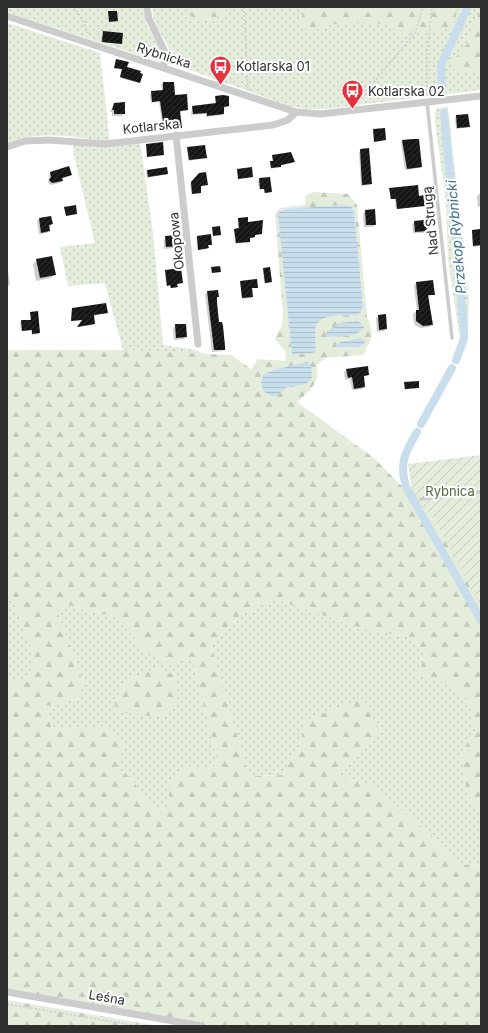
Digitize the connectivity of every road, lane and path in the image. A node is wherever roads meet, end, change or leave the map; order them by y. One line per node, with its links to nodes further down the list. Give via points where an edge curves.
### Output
1 (74, 7): 7 (path)
2 (148, 7): 8 (street, via 149,19 166,54)
3 (244, 7): 9 (path)
4 (423, 7): 12 (path, via 415,33 368,89)
5 (432, 7): 11 (path, via 427,55)
6 (7, 16): 7 (street, Rybnicka)
7 (93, 45): 8 (street, Rybnicka)
8 (163, 68): 9 (street, Rybnicka)
9 (248, 95): 13 (street, Rybnicka)
10 (481, 96): 11 (street, Rybnicka)
11 (427, 102): 13 (street, Rybnicka, via 320,114); 16 (lane, Nad Strugą)
12 (346, 105)
13 (296, 112): 14 (street, Kotlarska, via 288,120 273,125)
14 (176, 136): 15 (street, Kotlarska, via 105,144 57,140 25,141); 17 (street, Okopowa)
15 (7, 147)
16 (452, 338)
17 (198, 344)
18 (481, 492): 19 (lane)
19 (422, 499)
20 (7, 992): 23 (street, Leśna)
21 (7, 1004): 22 (path)
22 (138, 1026)
23 (202, 1026)

